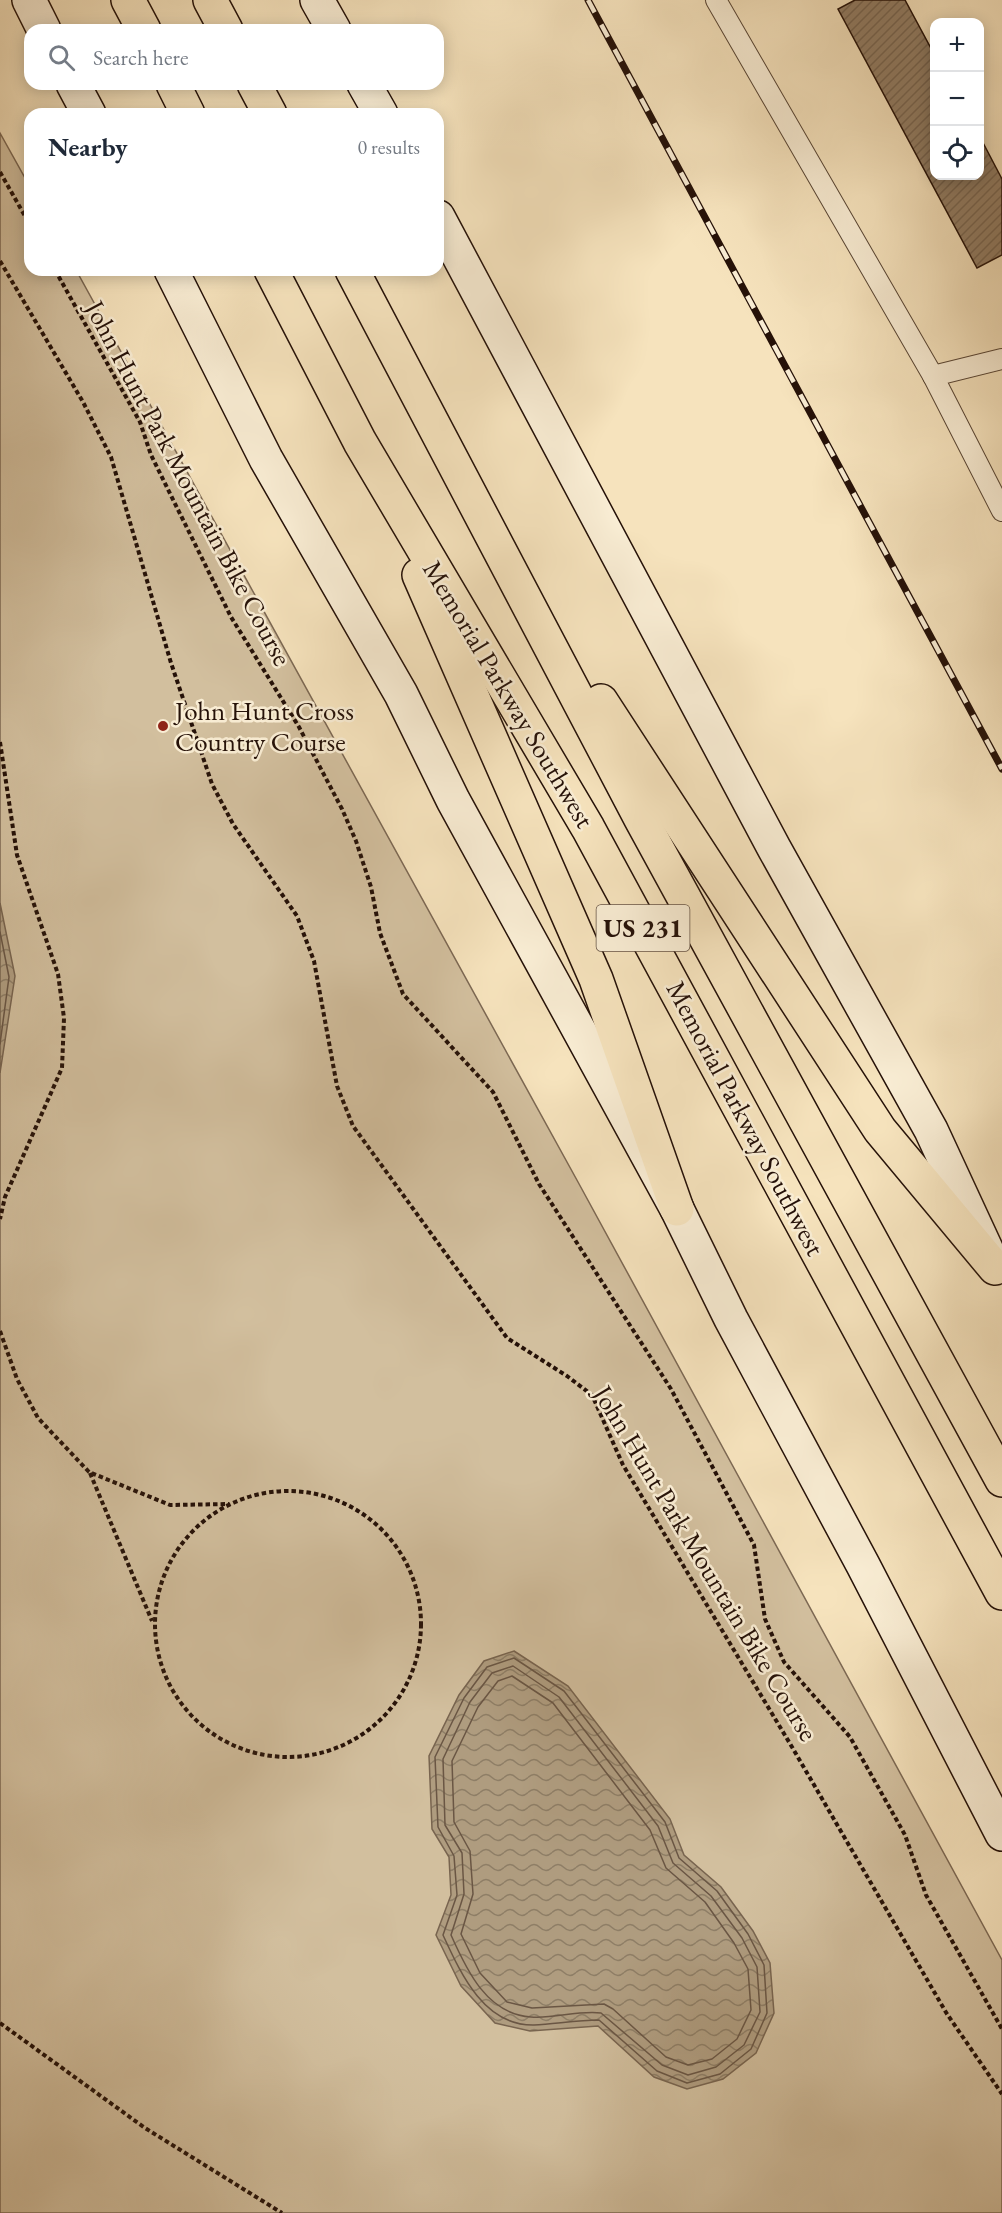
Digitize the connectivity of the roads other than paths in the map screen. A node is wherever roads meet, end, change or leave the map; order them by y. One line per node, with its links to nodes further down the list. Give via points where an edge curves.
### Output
1 (28, 0): 6 (main road)
2 (128, 0): 7 (highway)
3 (210, 0): 8 (highway)
4 (317, 0): 9 (main road)
5 (716, 0): 23 (lane)
6 (41, 24)
7 (141, 24)
8 (223, 24)
9 (331, 24)
10 (76, 90): 14 (main road)
11 (175, 90): 15 (highway)
12 (257, 90): 16 (highway)
13 (367, 90): 17 (main road)
14 (86, 108)
15 (185, 108)
16 (267, 108)
17 (378, 108)
18 (444, 228): 28 (main road, via 768,838 932,1130)
19 (174, 276): 27 (main road, via 266,459 401,694 453,800)
20 (274, 276): 24 (highway, Memorial Parkway Southwest / US 231)
21 (355, 276): 26 (highway, Memorial Parkway Southwest / US 231)
22 (1002, 359): 23 (lane)
23 (933, 376): 25 (lane)
24 (360, 442): 27 (highway, via 596,979); 30 (highway, Memorial Parkway Southwest / US 231, via 588,828)
25 (1002, 511)
26 (491, 532): 28 (highway, via 880,1130); 29 (highway, Memorial Parkway Southwest / US 231, via 641,819)
27 (677, 1209): 31 (main road)
28 (998, 1275)
29 (1002, 1480)
30 (1002, 1593)
31 (1002, 1834)

